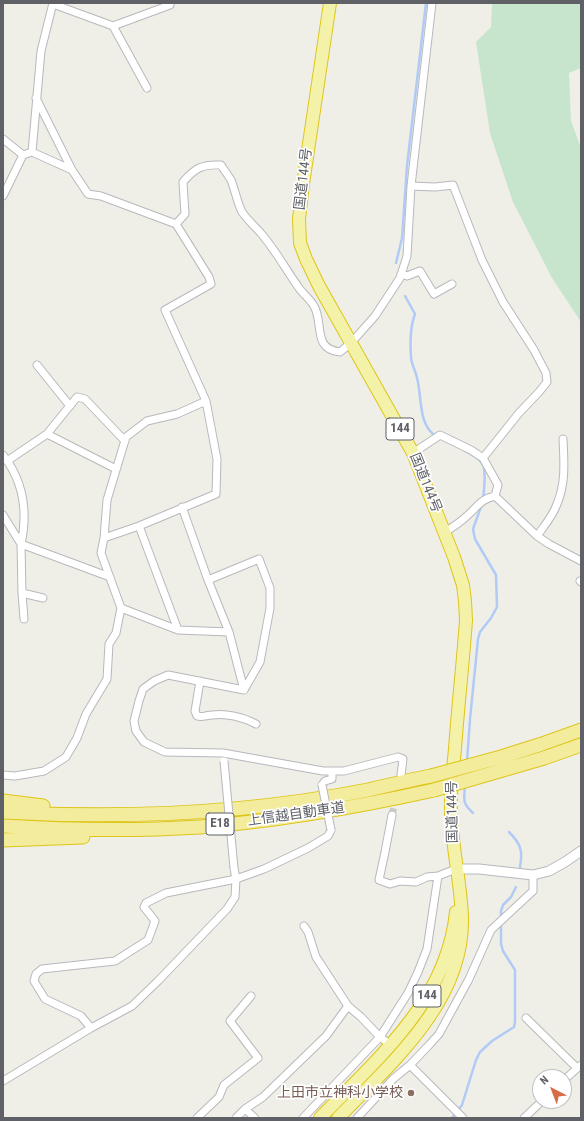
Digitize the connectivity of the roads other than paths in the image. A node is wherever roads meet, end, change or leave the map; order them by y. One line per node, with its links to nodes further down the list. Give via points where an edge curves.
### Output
1 (170, 3): 5 (street)
2 (330, 3): 17 (highway, 国道144号 / 144, via 302,184 300,243 319,286)
3 (432, 3): 12 (street)
4 (53, 4): 5 (street); 7 (street, via 40,51)
5 (113, 26): 6 (street)
6 (148, 88)
7 (36, 98): 9 (street); 11 (street)
8 (3, 139): 10 (street)
9 (32, 152): 10 (street); 11 (street)
10 (24, 155): 13 (street)
11 (72, 170): 14 (street, via 88,194 101,196)
12 (411, 186): 15 (street, via 407,256); 26 (street, via 453,185 482,260 503,302 546,373 547,382)
13 (3, 196)
14 (176, 224): 17 (street, via 185,214 183,182 193,171 209,164 221,165 230,180 241,210 275,251 300,290 315,307 325,346 332,351 340,352); 19 (street, via 211,284 165,310)
15 (401, 274): 16 (street, via 407,276 420,271 434,294); 17 (street, via 375,316)
16 (452, 284)
17 (351, 343): 24 (highway, 国道144号 / 144)
18 (37, 365): 20 (street)
19 (206, 402): 23 (street, via 177,414 147,421 126,437); 29 (street, via 217,459 216,494)
20 (70, 406): 21 (street); 23 (street, via 77,397 85,399)
21 (47, 434): 25 (street); 27 (street)
22 (563, 439): 33 (street, via 564,479 561,493 557,506)
23 (125, 441): 27 (street)
24 (413, 453): 26 (street, via 438,437); 32 (highway, 国道144号 / 144)
25 (5, 458): 35 (street, via 22,493 25,514)
26 (484, 458): 28 (street, via 498,485)
27 (116, 469): 34 (street, via 107,500)
28 (495, 496): 32 (street, via 480,502 467,516); 33 (street)
29 (182, 507): 31 (street); 38 (street)
30 (3, 515): 35 (street)
31 (139, 526): 34 (street); 43 (street)
32 (445, 532): 62 (highway, 国道144号 / 144, via 466,601 451,794)
33 (537, 536): 36 (street)
34 (104, 538): 37 (street, via 102,553)
35 (21, 544): 37 (street); 39 (street)
36 (581, 561)
37 (110, 577): 41 (street)
38 (208, 580): 44 (street); 46 (street, via 259,559 270,588 270,608 260,662)
39 (22, 593): 40 (street); 42 (street)
40 (43, 598)
41 (122, 608): 43 (street); 53 (street, via 116,633 109,644 107,679 86,714 66,757 44,770 16,776)
42 (24, 619)
43 (178, 630): 44 (street)
44 (229, 632): 46 (street)
45 (200, 681): 46 (street); 47 (street, via 195,711 197,716 201,718 210,714 223,715 247,719); 50 (street, via 168,675 143,688 134,721 136,731 144,742 165,752)
46 (244, 690)
47 (256, 724)
48 (581, 730): 55 (highway, 上信越自動車道 / E18, bridge, via 494,759 430,776 367,790)
49 (581, 745): 59 (highway, 上信越自動車道 / E18, bridge, via 434,790 372,804)
50 (223, 757): 51 (street); 65 (street, bridge)
51 (332, 771): 52 (street, via 398,757 403,759); 65 (street, bridge, via 332,779 324,781 322,785 330,830 328,836 308,848)
52 (401, 774)
53 (3, 775)
54 (3, 801): 55 (highway, via 99,809)
55 (253, 807): 56 (highway, 上信越自動車道 / E18, via 137,814)
56 (3, 812)
57 (392, 815): 64 (street, via 378,880 390,884 400,881 416,882 426,877)
58 (3, 826): 59 (highway, 上信越自動車道 / E18, via 84,829)
59 (200, 827): 60 (highway, via 146,833)
60 (3, 840)
61 (581, 851): 63 (street, via 549,871)
62 (456, 869): 63 (street); 64 (street); 72 (highway, 国道144号 / 144, via 453,931 444,962 416,1014); 83 (highway, 国道144号 / 144, via 462,935 446,988 415,1036)
63 (533, 875): 73 (street, via 533,891 491,930 469,979 439,1034)
64 (438, 876): 71 (street, via 427,949 408,993)
65 (236, 879): 70 (street, via 235,897 227,909 158,981 132,1006); 70 (street, via 166,893 146,903 144,908 155,921 148,940 115,961 42,969 36,974 34,981 45,999 81,1016)
66 (304, 926): 68 (street, via 316,957)
67 (251, 996): 78 (street, via 230,1021 258,1058 224,1086 219,1097)
68 (348, 1006): 71 (street); 76 (street, via 326,1036 263,1098)
69 (526, 1018): 74 (street)
70 (91, 1028): 75 (street)
71 (380, 1037): 72 (street); 81 (street)
72 (391, 1045): 82 (highway, 国道144号 / 144)
73 (410, 1065): 84 (street, via 393,1079); 85 (street)
74 (579, 1067)
75 (3, 1081)
76 (245, 1109): 79 (street); 80 (street)
77 (534, 1109): 86 (street)
78 (197, 1118)
79 (236, 1118)
80 (256, 1118)
81 (303, 1118)
82 (320, 1118)
83 (338, 1118)
84 (357, 1118)
85 (463, 1118)
86 (524, 1118)

